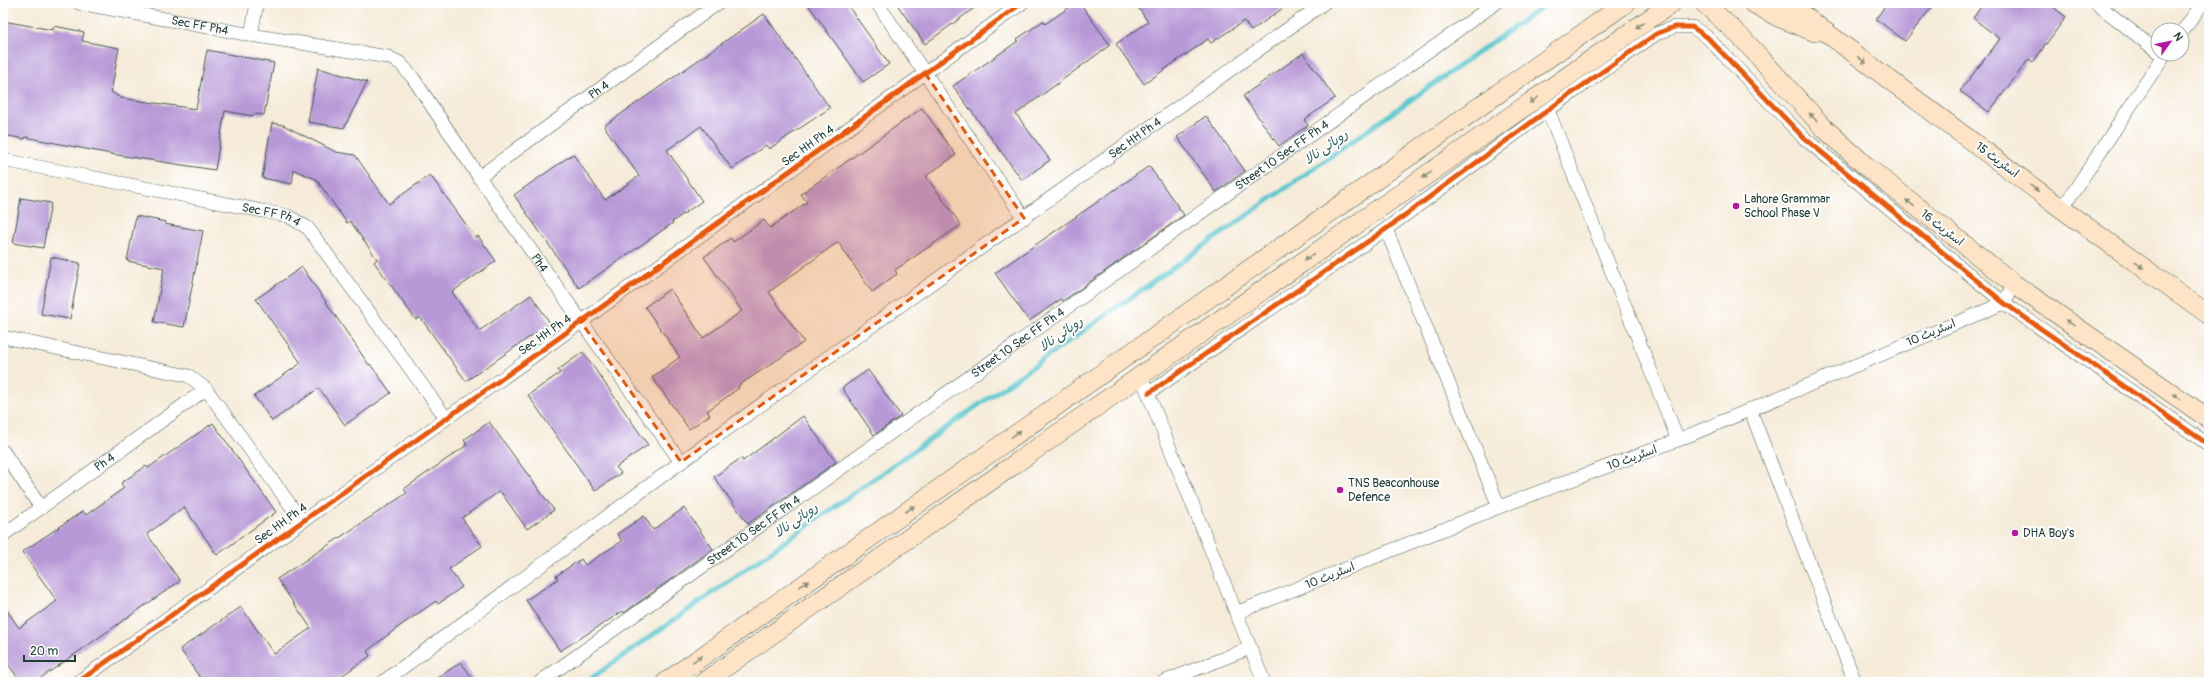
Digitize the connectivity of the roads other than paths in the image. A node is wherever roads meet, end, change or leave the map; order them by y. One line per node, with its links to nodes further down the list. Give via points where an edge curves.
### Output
1 (79, 3): 16 (street, Sec FF Ph4)
2 (256, 3): 16 (street)
3 (718, 3): 24 (street, Ph 4)
4 (877, 3): 21 (street)
5 (1022, 3): 21 (street, Sec HH Ph 4)
6 (1324, 3): 26 (street, Sec HH Ph 4)
7 (1496, 3): 53 (street, Street 10 Sec FF Ph 4)
8 (1626, 3): 54 (main road, one-way to 8)
9 (1672, 3): 28 (main road, one-way to 28)
10 (1704, 3): 30 (main road, اسٹریٹ 16, one-way to 10, via 1908,201 1824,128 1742,38)
11 (1753, 3): 17 (main road, via 1778,17)
12 (1787, 3): 17 (main road, اسٹریٹ 15)
13 (2096, 3): 18 (street)
14 (2203, 3): 15 (street)
15 (2189, 22)
16 (251, 35): 20 (street, Sec FF Ph4, via 388,57)
17 (1837, 41): 25 (main road, اسٹریٹ 15, one-way to 25)
18 (2150, 45)
19 (2157, 62): 25 (street)
20 (400, 63): 24 (street, Ph4, via 413,78)
21 (925, 73): 26 (street); 33 (street, Sec HH Ph 4)
22 (1548, 110): 27 (street); 31 (street, via 1656,34 1674,27 1692,27 1707,36 1803,137); 41 (street)
23 (3, 160): 39 (street, Sec FF Ph 4, via 288,216 299,222 308,228)
24 (479, 177): 33 (street, Ph4)
25 (2062, 209): 32 (main road, اسٹریٹ 15, one-way to 32)
26 (1024, 218): 44 (street, Sec HH Ph 4)
27 (1386, 229): 29 (street); 46 (street)
28 (1333, 241): 29 (street); 35 (main road, one-way to 35)
29 (1344, 258): 37 (street)
30 (2014, 284): 31 (street); 40 (main road, اسٹریٹ 16, one-way to 30)
31 (2004, 302): 38 (street, اسٹریٹ 10); 42 (street)
32 (2209, 315)
33 (581, 322): 39 (street, Sec HH Ph 4); 44 (street, Ph4)
34 (3, 338): 36 (street, Sec HH Ph 4, via 189,376)
35 (1141, 376): 37 (street); 55 (main road)
36 (206, 390): 45 (street, Ph 4); 47 (street, Sec HH Ph 4)
37 (1149, 393): 49 (street)
38 (1750, 409): 41 (street, اسٹریٹ 10); 58 (street)
39 (446, 418): 47 (street, Sec HH Ph 4)
40 (2209, 419)
41 (1678, 440): 46 (street, اسٹریٹ 10)
42 (2209, 445)
43 (3, 451): 45 (street)
44 (681, 462): 52 (street, Sec HH Ph 4)
45 (41, 508): 48 (street, Ph 4)
46 (1499, 508): 49 (street, اسٹریٹ 10)
47 (302, 521): 51 (street, Sec HH Ph 4)
48 (3, 535)
49 (1236, 613): 50 (street)
50 (1250, 648): 56 (street); 57 (street)
51 (78, 682)
52 (383, 682)
53 (540, 682)
54 (666, 682)
55 (704, 682)
56 (1163, 682)
57 (1264, 682)
58 (1855, 682)

